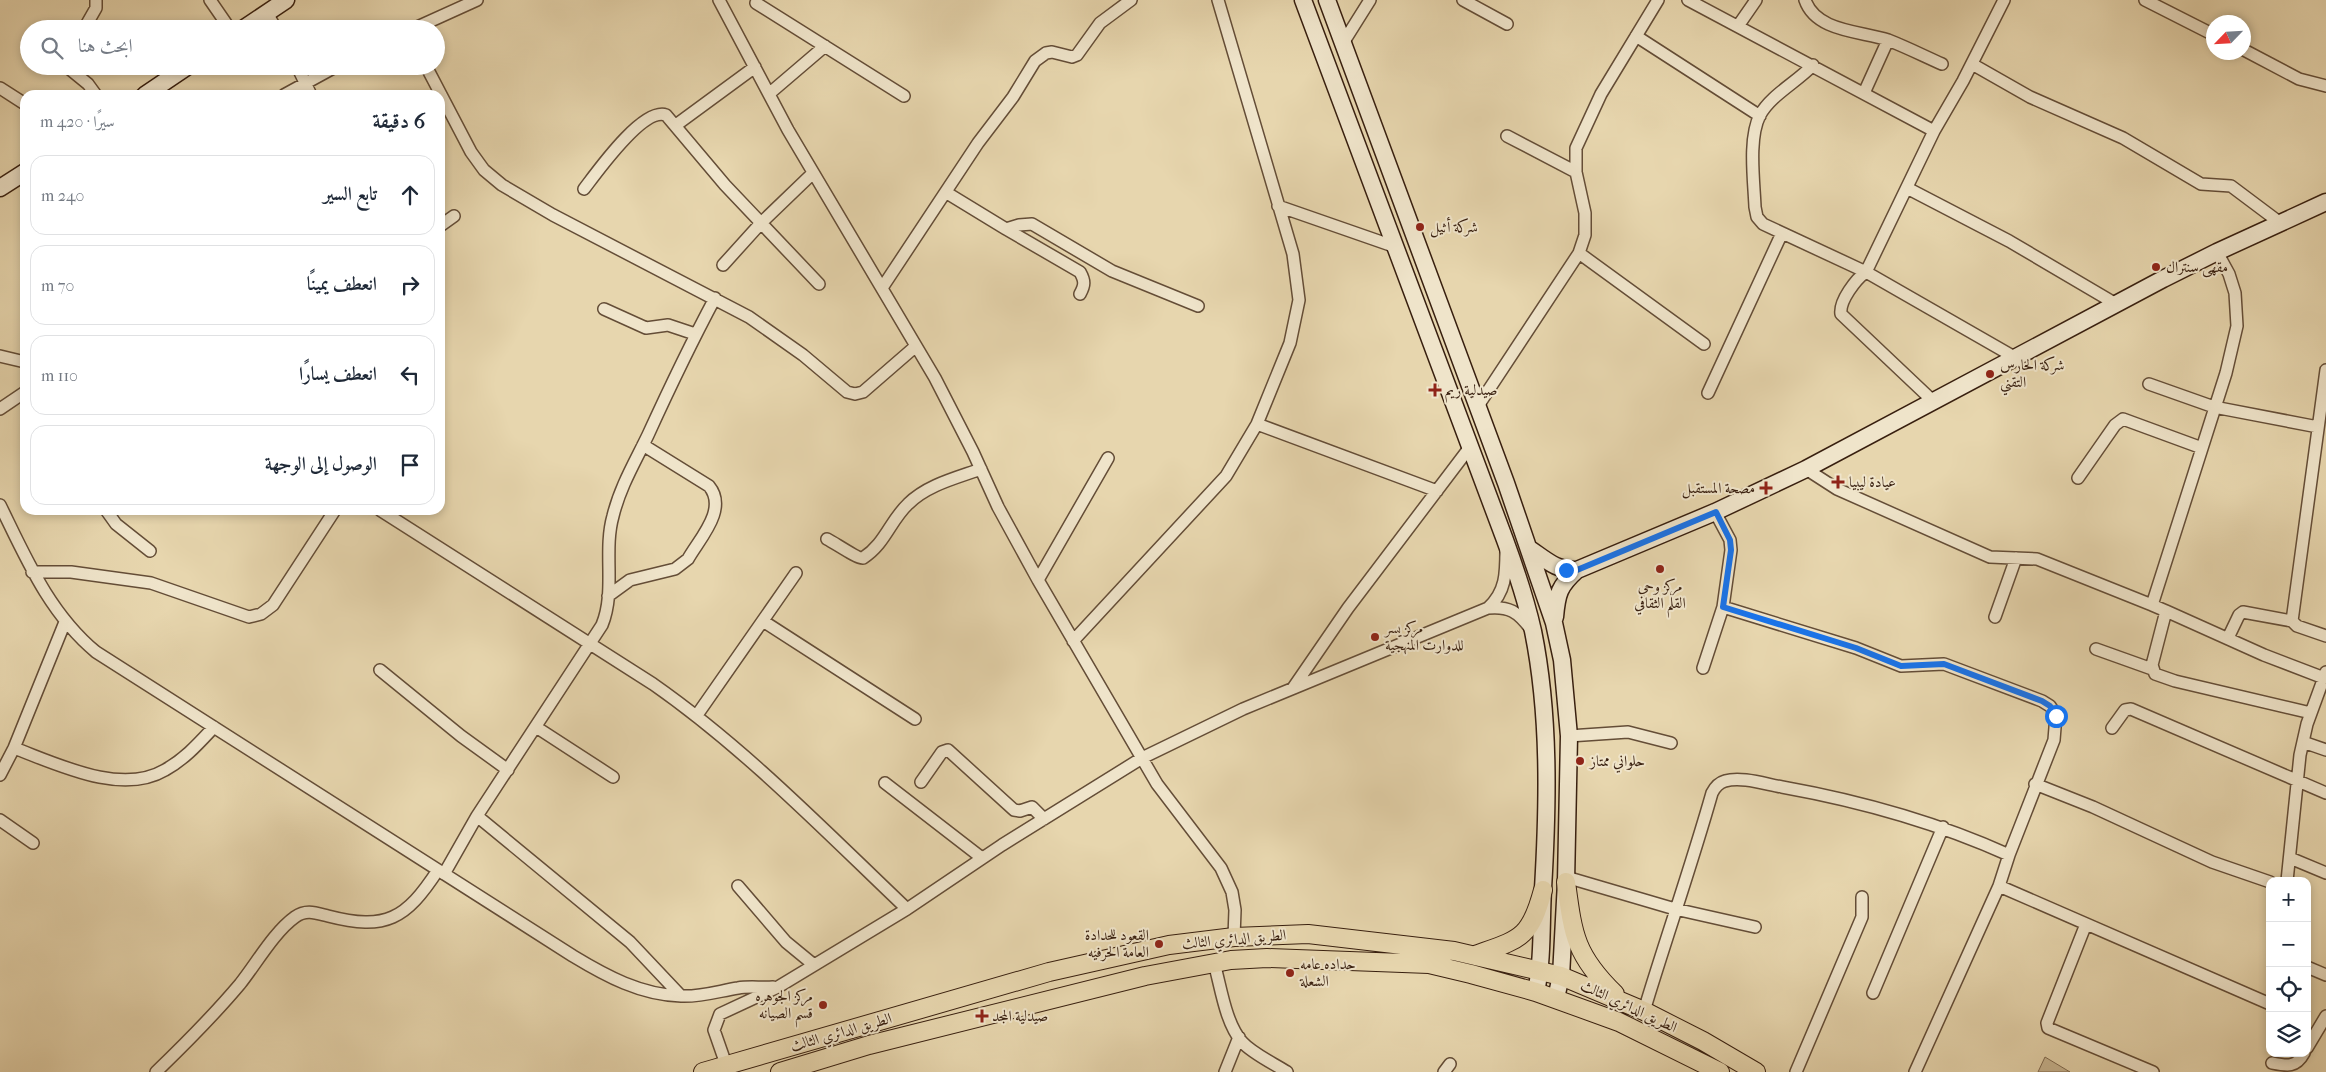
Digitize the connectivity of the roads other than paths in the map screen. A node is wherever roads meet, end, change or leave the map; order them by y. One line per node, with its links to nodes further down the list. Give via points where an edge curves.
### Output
1 (96, 0): 20 (street, via 96,8)
2 (210, 0): 21 (street)
3 (286, 0): 19 (main road)
4 (478, 0): 24 (street)
5 (719, 0): 36 (street)
6 (1131, 0): 67 (street, via 1100,23 1077,55 1072,57 1052,52 1035,61)
7 (1218, 0): 69 (street)
8 (1303, 0): 60 (main road)
9 (1327, 0): 30 (main road)
10 (1370, 0): 30 (street)
11 (1463, 0): 25 (street)
12 (1658, 0): 28 (street)
13 (1688, 0): 26 (street)
14 (1756, 0): 26 (street)
15 (1805, 0): 29 (street, via 1814,16 1828,24)
16 (2004, 0): 34 (street)
17 (2145, 0): 27 (street)
18 (756, 3): 31 (street)
19 (267, 13): 22 (main road); 23 (street)
20 (89, 20)
21 (224, 20)
22 (256, 20)
23 (271, 20)
24 (433, 20)
25 (1507, 24)
26 (1738, 26): 35 (street)
27 (2206, 31)
28 (1636, 36): 55 (street); 61 (street, via 1601,94 1576,148)
29 (1888, 40): 33 (street); 51 (street)
30 (1343, 43): 57 (main road)
31 (825, 46): 50 (street); 52 (street)
32 (2251, 54): 43 (street, via 2299,79)
33 (1942, 64)
34 (1972, 64): 58 (street); 72 (street, via 2030,97 2123,138 2201,184 2231,186)
35 (1813, 65): 51 (street); 55 (street)
36 (755, 67): 50 (street); 56 (street)
37 (77, 75): 45 (street)
38 (175, 75): 46 (main road)
39 (301, 75): 42 (street)
40 (322, 75): 42 (street)
41 (431, 75): 49 (street)
42 (306, 84): 47 (street); 48 (street)
43 (2326, 86)
44 (0, 88): 53 (street)
45 (92, 90)
46 (152, 90)
47 (294, 90)
48 (309, 90)
49 (439, 90)
50 (770, 93): 62 (street)
51 (1864, 93): 58 (street)
52 (904, 96)
53 (20, 101)
54 (445, 102): 84 (street, via 471,152 496,180 553,215)
55 (1760, 116): 75 (street, via 1754,137 1754,207 1763,224)
56 (676, 125): 66 (street, via 666,115 652,116 617,147); 73 (street)
57 (1375, 130): 60 (main road); 99 (main road)
58 (1934, 132): 65 (street)
59 (1507, 136): 61 (street)
60 (1355, 140): 76 (main road)
61 (1576, 172): 78 (street, via 1585,213 1585,235)
62 (813, 173): 73 (street); 82 (street)
63 (20, 175): 64 (main road)
64 (1, 186)
65 (1907, 188): 80 (street); 85 (street)
66 (584, 190)
67 (947, 193): 74 (street); 82 (street)
68 (2326, 202): 72 (main road)
69 (1278, 206): 76 (street); 102 (street, via 1293,254 1299,300 1290,343)
70 (454, 216): 71 (street)
71 (445, 222)
72 (2279, 222): 77 (main road)
73 (761, 223): 79 (street); 81 (street)
74 (1006, 229): 83 (street, via 1080,272 1084,280); 86 (street, via 1032,224 1112,271)
75 (1782, 233): 80 (street); 96 (street)
76 (1394, 246): 105 (main road)
77 (2217, 252): 85 (main road); 100 (street, via 2235,293 2237,326)
78 (1579, 253): 89 (street); 99 (street)
79 (723, 265)
80 (1866, 272): 92 (street); 98 (street, via 1855,282 1841,307 1841,314)
81 (819, 284)
82 (882, 288): 90 (street)
83 (1080, 294)
84 (715, 298): 88 (street); 90 (street, via 803,354 847,392 855,394 870,387)
85 (2116, 304): 92 (main road)
86 (1198, 306)
87 (604, 309): 88 (street, via 646,328 668,325)
88 (696, 334): 104 (street)
89 (1704, 344)
90 (916, 346): 108 (street)
91 (0, 356): 93 (street)
92 (2016, 358): 98 (main road)
93 (20, 361)
94 (2326, 370): 103 (street)
95 (2149, 384): 100 (street)
96 (1708, 393)
97 (20, 395): 101 (street)
98 (1934, 402): 109 (main road)
99 (1478, 406): 119 (main road)
100 (2214, 407): 103 (street); 106 (street)
101 (0, 408)
102 (1257, 424): 111 (street); 139 (street, via 1226,476)
103 (2318, 427): 134 (street)
104 (643, 445): 126 (street, via 617,499 612,519); 126 (street, via 709,486 715,493 716,511 688,560 675,569 630,580)
105 (1470, 447): 111 (street); 118 (main road)
106 (2202, 448): 110 (street, via 2123,419 2114,425); 127 (street)
107 (1108, 458): 125 (street)
108 (981, 469): 117 (street, via 928,489 908,504 888,534 864,558 857,558 843,546); 125 (street, via 1010,531)
109 (1806, 469): 113 (main road); 121 (street, via 1836,489 1990,557)
110 (2078, 478)
111 (1436, 491): 146 (street)
112 (0, 505): 123 (street)
113 (1716, 512): 122 (main road); 128 (street, via 1730,540 1731,550)
114 (110, 515): 120 (street)
115 (332, 515): 123 (street, via 273,605 250,617 151,583 79,573)
116 (388, 515): 140 (street)
117 (827, 539)
118 (1506, 540): 129 (street, via 1504,585 1499,597); 136 (main road)
119 (1530, 549): 122 (main road, via 1552,565); 135 (main road)
120 (150, 551)
121 (2016, 558): 127 (street, via 2037,559); 131 (street)
122 (1577, 570): 135 (main road, via 1559,589)
123 (32, 572): 133 (street)
124 (796, 573): 132 (street)
125 (1038, 580): 139 (street)
126 (608, 596): 140 (street, via 605,617)
127 (2152, 606): 130 (street)
128 (1723, 607): 142 (street); 165 (street, via 1856,648 1901,666 1944,664 2042,701 2056,716 2056,726 2046,763)
129 (1488, 608): 136 (street, via 1503,607 1516,612); 146 (street)
130 (2166, 611): 138 (street); 143 (street)
131 (1995, 617)
132 (763, 621): 148 (street); 149 (street)
133 (65, 622): 150 (street, via 96,652); 156 (street)
134 (2292, 622): 137 (street); 138 (street, via 2242,612)
135 (1554, 623): 153 (main road, via 1562,660)
136 (1533, 632): 182 (main road, via 1543,696 1545,736)
137 (2326, 636)
138 (2228, 638): 145 (street, via 2271,658)
139 (1073, 641): 158 (street)
140 (590, 645): 148 (street); 151 (street)
141 (2096, 649): 143 (street)
142 (1703, 668)
143 (2152, 669): 147 (street, via 2159,676)
144 (380, 670): 159 (street)
145 (2325, 675): 147 (street)
146 (1292, 689): 158 (street, via 1192,732)
147 (2311, 712): 154 (street)
148 (697, 715): 185 (street)
149 (915, 719)
150 (214, 727): 156 (street, via 188,755 164,771 142,779 120,780 76,772); 175 (street)
151 (536, 727): 159 (street); 161 (street)
152 (2112, 728): 162 (street, via 2121,714 2131,709)
153 (1569, 736): 155 (street, via 1628,732); 178 (main road)
154 (2303, 742): 157 (street); 162 (street)
155 (1671, 743)
156 (14, 748): 160 (street)
157 (2326, 750)
158 (1142, 758): 168 (street); 188 (street, via 1157,784 1221,868 1232,892)
159 (508, 770): 167 (street)
160 (0, 775)
161 (613, 778)
162 (2296, 781): 166 (street); 174 (street)
163 (921, 782): 168 (street, via 942,752 948,750 1014,810 1032,808)
164 (885, 783): 173 (street)
165 (2035, 784): 172 (street); 179 (street, via 2212,862)
166 (2326, 793)
167 (478, 816): 175 (street); 199 (street, via 630,942)
168 (1044, 819): 173 (street)
169 (0, 820): 171 (street)
170 (1942, 827): 172 (street); 184 (street, via 1842,798 1762,783 1722,781 1712,794 1694,859); 198 (street)
171 (33, 843)
172 (2008, 855): 181 (street)
173 (982, 858): 185 (street)
174 (2290, 858): 176 (street); 177 (street)
175 (440, 872): 199 (street, via 602,973 650,992); 210 (street, via 414,903 394,918 375,923 310,911 296,916 239,985)
176 (2326, 873)
177 (2288, 877)
178 (1566, 879): 184 (street); 195 (main road); 201 (main road, via 1573,933 1580,952 1597,976)
179 (2266, 881)
180 (738, 886): 191 (street, via 786,942)
181 (1999, 886): 186 (street); 218 (street)
182 (1543, 890): 189 (main road, via 1537,914 1522,936); 193 (main road)
183 (1862, 898): 217 (street, via 1862,917)
184 (1675, 909): 187 (street); 203 (street)
185 (907, 910): 191 (street)
186 (2086, 924): 202 (street); 219 (street, via 2047,1023 2048,1028)
187 (1755, 927)
188 (1234, 937): 189 (main road, الطريق الدائري الثالث, via 1308,934); 209 (main road, الطريق الدائري الثالث, via 1169,945 1049,972)
189 (1475, 955): 193 (main road, الطريق الدائري الثالث)
190 (1214, 962): 197 (main road, الطريق الدائري الثالث, via 1266,958 1429,964); 205 (street); 212 (main road, الطريق الدائري الثالث, via 869,1045)
191 (814, 965): 196 (street)
192 (2311, 969): 194 (street)
193 (1540, 970): 195 (main road, الطريق الدائري الثالث); 197 (main road)
194 (2326, 975)
195 (1560, 976): 200 (main road); 201 (main road, الطريق الدائري الثالث)
196 (778, 987): 199 (street, via 739,988 716,994); 209 (street, via 720,1014 714,1030)
197 (1536, 992): 200 (main road, الطريق الدائري الثالث)
198 (1873, 994)
199 (681, 996)
200 (1556, 998): 215 (main road, الطريق الدائري الثالث, via 1619,1022)
201 (1623, 1001): 203 (main road, الطريق الدائري الثالث)
202 (2266, 1002)
203 (1644, 1011): 216 (main road, الطريق الدائري الثالث)
204 (2326, 1016): 206 (street)
205 (1238, 1037): 213 (street); 214 (street)
206 (2311, 1041)
207 (2301, 1057): 208 (street, via 2290,1066)
208 (2272, 1063)
209 (728, 1069): 211 (main road, الطريق الدائري الثالث)
210 (156, 1072)
211 (703, 1072)
212 (780, 1072)
213 (1225, 1072)
214 (1287, 1072)
215 (1720, 1072)
216 (1756, 1072)
217 (1796, 1072)
218 (1915, 1072)
219 (2153, 1072)

